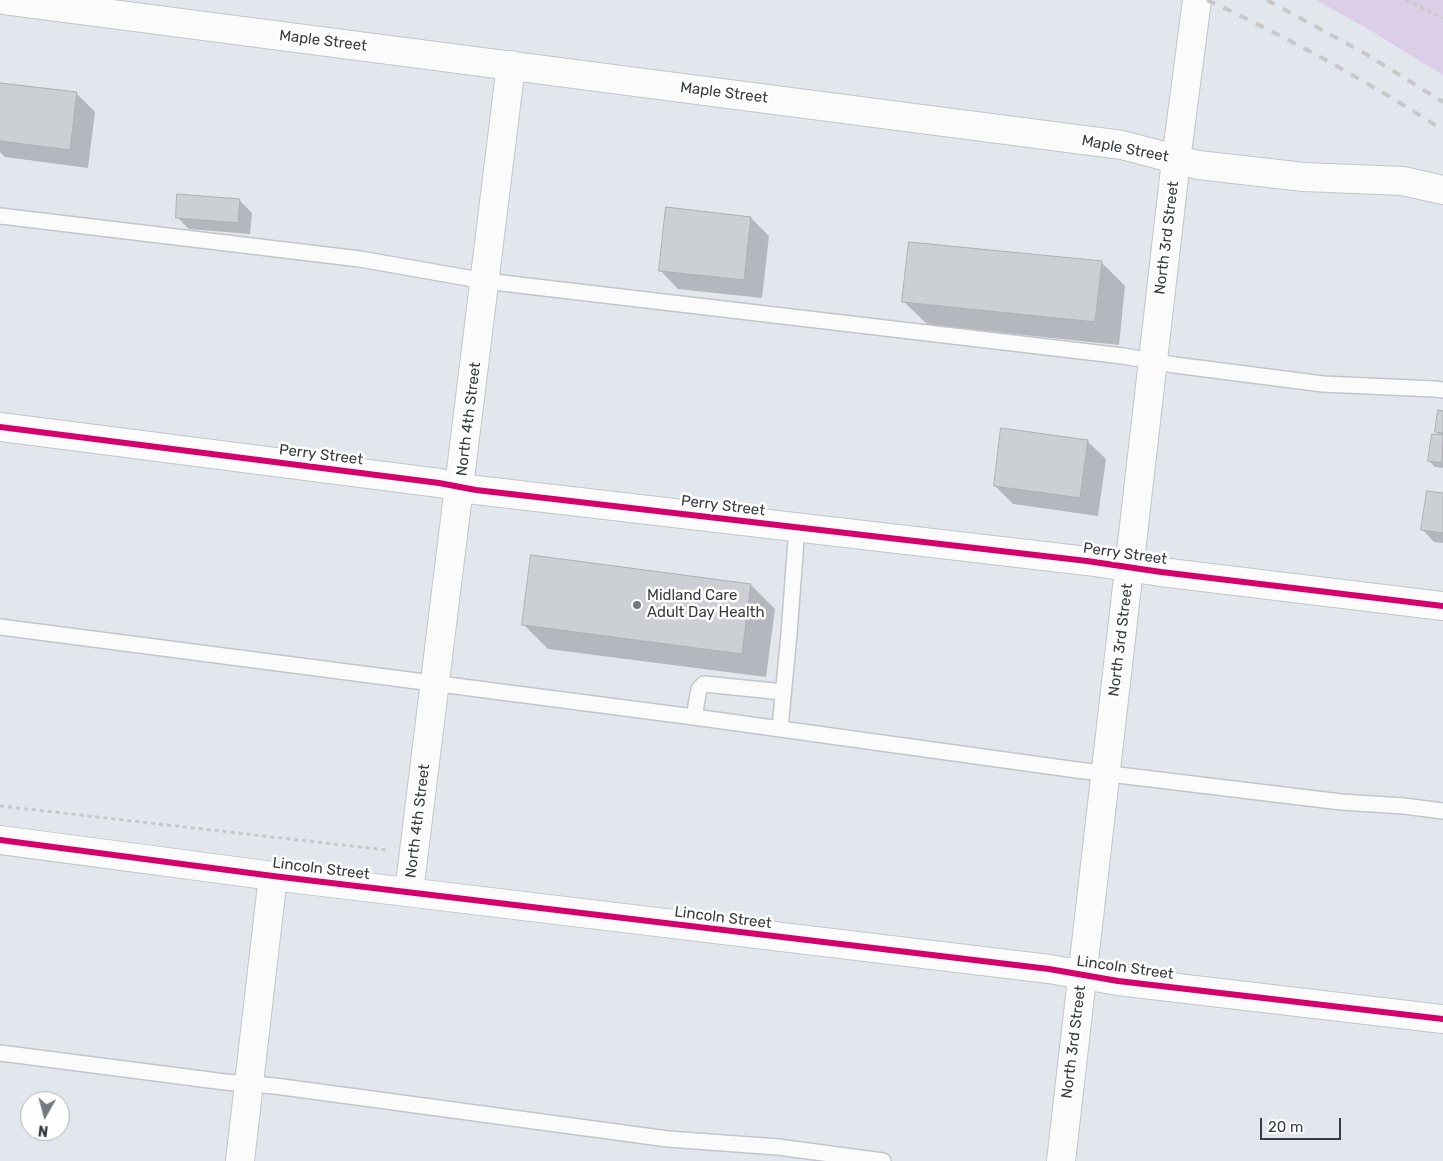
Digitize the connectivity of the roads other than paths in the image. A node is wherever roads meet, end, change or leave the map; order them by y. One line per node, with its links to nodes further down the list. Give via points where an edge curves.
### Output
1 (4, 0): 3 (street, Maple Street)
2 (1197, 0): 4 (street, North 3rd Street)
3 (511, 65): 4 (street, Maple Street, via 1122,145); 7 (street, North 4th Street)
4 (1176, 160): 5 (street, Maple Street, via 1304,177 1403,181); 8 (street, North 3rd Street)
5 (1443, 190)
6 (0, 216): 7 (lane, via 360,259)
7 (485, 281): 8 (lane); 11 (street, North 4th Street)
8 (1153, 361): 9 (lane, via 1323,384); 13 (street, North 3rd Street)
9 (1443, 390)
10 (0, 427): 11 (street, Perry Street)
11 (460, 487): 12 (street, Perry Street); 16 (street, North 4th Street)
12 (796, 527): 13 (street, Perry Street); 17 (lane)
13 (1129, 568): 14 (street, Perry Street); 20 (street, North 3rd Street)
14 (1443, 606)
15 (0, 627): 16 (lane)
16 (435, 683): 18 (lane); 24 (street, North 4th Street)
17 (783, 692): 18 (lane, via 704,684 699,689); 19 (lane)
18 (694, 717): 19 (lane)
19 (780, 728): 20 (lane)
20 (1106, 773): 21 (lane); 25 (street, North 3rd Street)
21 (1443, 811)
22 (0, 840): 23 (street, Lincoln Street)
23 (272, 876): 24 (street, Lincoln Street); 28 (street)
24 (409, 892): 25 (street, Lincoln Street)
25 (1082, 975): 26 (street, Lincoln Street); 31 (street, North 3rd Street)
26 (1443, 1019)
27 (0, 1053): 28 (lane)
28 (248, 1083): 29 (street); 30 (lane, via 668,1139 778,1147)
29 (240, 1161)
30 (883, 1161)
31 (1061, 1161)

